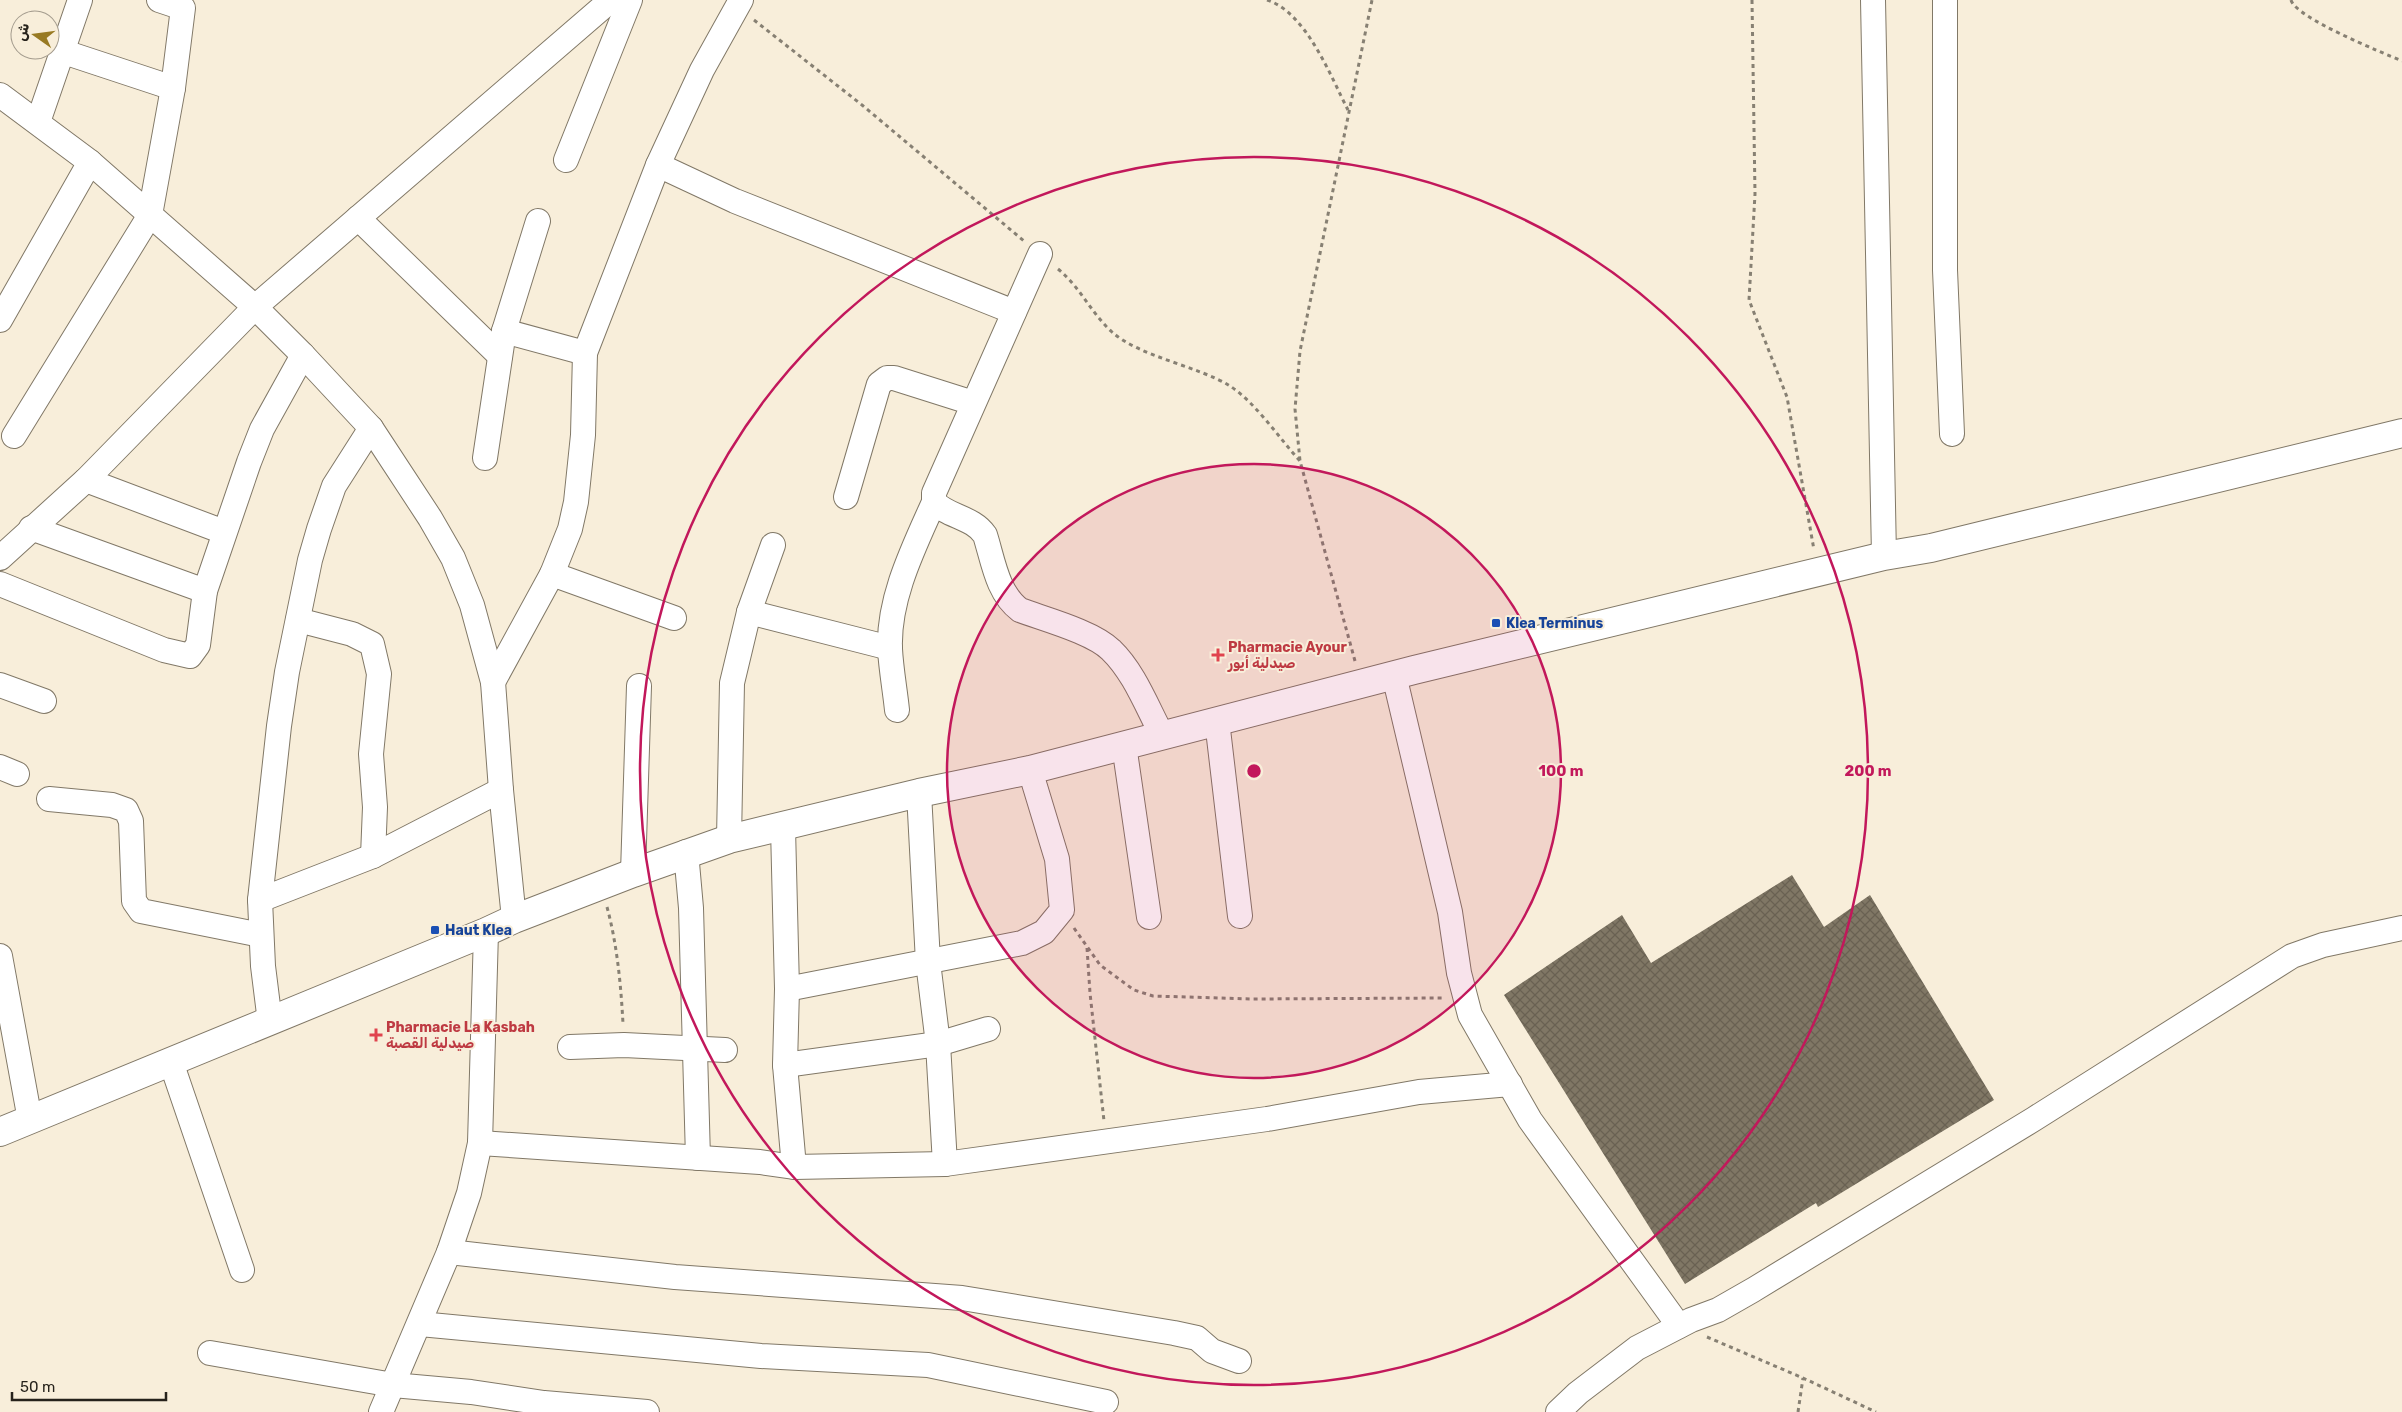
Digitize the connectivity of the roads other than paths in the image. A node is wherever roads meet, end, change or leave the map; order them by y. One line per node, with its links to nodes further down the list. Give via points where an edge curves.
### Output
1 (80, 0): 9 (street)
2 (159, 0): 7 (street)
3 (611, 0): 17 (street)
4 (630, 0): 13 (street)
5 (1873, 0): 39 (street)
6 (1945, 0): 30 (street, via 1945,270)
7 (184, 4): 10 (street)
8 (739, 4): 15 (street, via 702,70)
9 (64, 52): 10 (street); 12 (street)
10 (173, 88): 16 (street)
11 (0, 95): 12 (street)
12 (38, 122): 14 (street)
13 (566, 160)
14 (90, 162): 16 (street); 22 (street)
15 (658, 165): 21 (street, via 735,201); 24 (street)
16 (150, 215): 20 (street); 31 (street)
17 (358, 218): 20 (street); 26 (street)
18 (538, 221): 23 (street)
19 (1040, 254): 21 (street)
20 (255, 307): 25 (street); 33 (street)
21 (1014, 312): 27 (street)
22 (0, 320)
23 (504, 331): 24 (street); 26 (street)
24 (585, 353): 41 (street, via 583,435 576,502 570,529)
25 (303, 355): 28 (street); 37 (street, via 262,429)
26 (500, 356): 32 (street)
27 (973, 403): 34 (street, via 887,378 879,384); 35 (street, via 934,493)
28 (371, 428): 46 (street, via 334,486 310,560); 49 (street, via 453,558 472,605)
29 (2402, 433): 39 (main road, via 1931,548)
30 (1952, 434)
31 (14, 436)
32 (485, 458)
33 (86, 480): 36 (street); 37 (street)
34 (846, 497)
35 (934, 502): 47 (street, via 916,541 895,604); 55 (street, via 942,510 980,528 1010,603 1110,649 1129,674)
36 (32, 528): 40 (street); 43 (street)
37 (224, 532): 43 (street)
38 (774, 545): 44 (street)
39 (1884, 556): 48 (main road)
40 (0, 558)
41 (552, 574): 45 (street); 49 (street)
42 (0, 584): 43 (street, via 164,650 190,656 198,646)
43 (205, 590)
44 (750, 612): 47 (street); 62 (street, via 736,660 730,698)
45 (674, 618)
46 (298, 620): 64 (street, via 352,634 372,644 379,674 371,754 376,807); 66 (street, via 279,726)
47 (890, 648): 53 (street)
48 (1394, 675): 54 (main road); 84 (street, via 1450,912 1465,999 1470,1015)
49 (493, 682): 58 (street)
50 (0, 685): 52 (street)
51 (639, 686): 65 (street)
52 (44, 701)
53 (897, 710)
54 (1217, 721): 55 (main road); 67 (street)
55 (1162, 735): 56 (main road)
56 (1124, 745): 57 (main road); 68 (street)
57 (1030, 770): 59 (main road); 74 (street, via 1058,859 1062,910 1044,932 1022,943)
58 (501, 790): 64 (street); 69 (street)
59 (919, 793): 61 (main road); 74 (street)
60 (49, 800): 72 (street, via 112,805 126,810 131,821 134,901 141,911)
61 (783, 828): 62 (main road); 75 (street)
62 (729, 839): 63 (main road)
63 (686, 852): 65 (main road); 80 (street, via 691,908)
64 (373, 856): 66 (street)
65 (632, 872): 69 (main road)
66 (260, 900): 72 (street)
67 (1240, 916)
68 (1149, 917)
69 (514, 919): 71 (main road)
70 (2402, 928): 94 (street, via 2323,945 2292,956 2034,1119 1761,1285 1718,1310)
71 (486, 932): 76 (main road); 87 (street)
72 (261, 935): 76 (street)
73 (0, 956): 85 (street)
74 (928, 962): 75 (street); 78 (street)
75 (787, 988): 83 (street)
76 (270, 1022): 82 (main road)
77 (988, 1029): 78 (street)
78 (938, 1044): 83 (street); 89 (street)
79 (570, 1047): 80 (street, via 624,1045)
80 (694, 1049): 81 (street); 88 (street)
81 (725, 1050)
82 (171, 1062): 85 (main road); 92 (street)
83 (785, 1065): 90 (street)
84 (1510, 1084): 89 (street, via 1419,1092 1267,1119); 94 (street, via 1530,1120)
85 (30, 1120): 86 (main road)
86 (0, 1132)
87 (480, 1143): 88 (street); 91 (street, via 469,1192)
88 (698, 1158): 90 (street)
89 (945, 1164): 90 (street)
90 (794, 1167)
91 (449, 1252): 93 (street); 96 (street, via 675,1276 962,1298 1197,1338 1212,1351)
92 (242, 1270)
93 (420, 1324): 97 (street); 98 (street, via 761,1356 928,1364)
94 (1679, 1326): 101 (street, via 1637,1348)
95 (210, 1353): 97 (street)
96 (1239, 1361)
97 (393, 1385): 99 (street); 100 (street)
98 (1106, 1402)
99 (381, 1412)
100 (647, 1412)
101 (1558, 1412)

